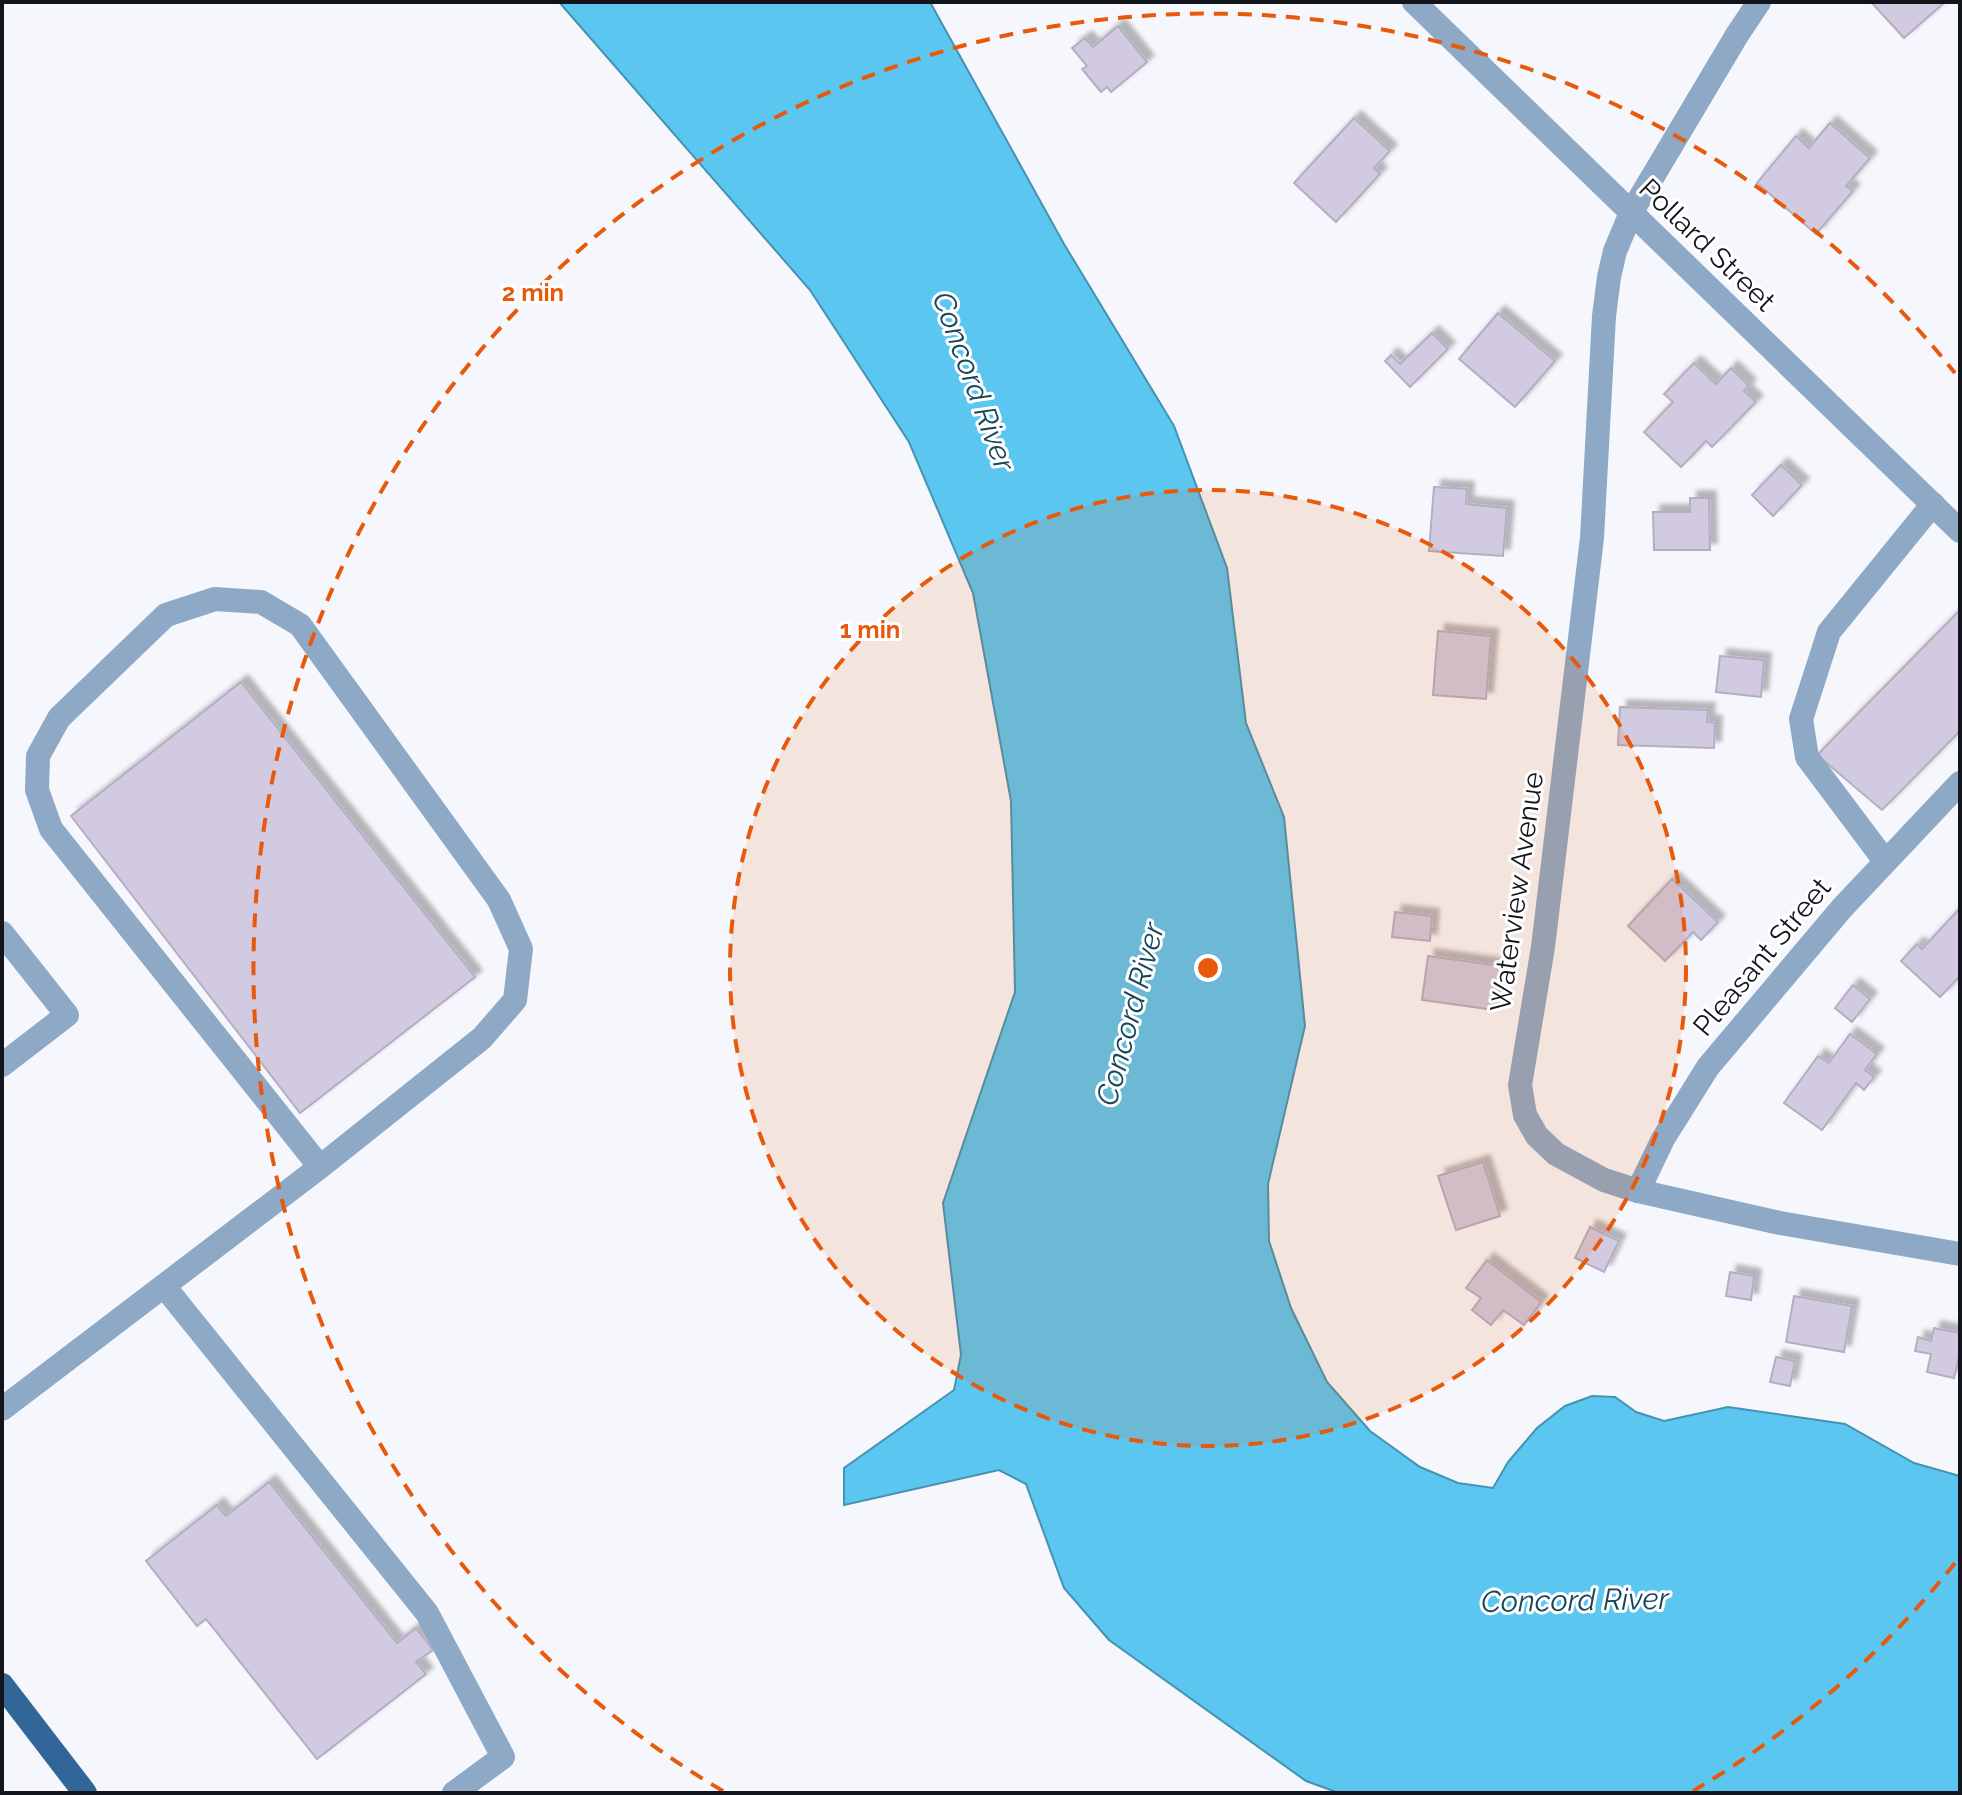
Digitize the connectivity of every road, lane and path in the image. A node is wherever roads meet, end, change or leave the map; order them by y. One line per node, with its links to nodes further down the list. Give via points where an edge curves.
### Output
1 (1414, 2): 3 (street, Pollard Street)
2 (1759, 2): 3 (street, Waterview Avenue)
3 (1631, 213): 4 (street, Pollard Street); 11 (street, Waterview Avenue, via 1615,251 1604,316 1592,538 1543,947 1520,1085 1525,1115 1556,1154)
4 (1933, 504): 5 (street, Pollard Street); 7 (street, via 1829,632 1801,719 1807,757)
5 (1960, 531)
6 (1960, 783): 7 (street, Pleasant Street)
7 (1885, 861): 11 (street, Pleasant Street, via 1708,1067)
8 (2, 933): 9 (street, via 67,1015)
9 (2, 1065)
10 (320, 1167): 10 (street, via 51,829 37,790 38,756 59,718 166,615 215,599 261,602 300,625 499,900 521,949 515,1000 482,1038); 13 (street)
11 (1638, 1191): 12 (street, Waterview Avenue, via 1840,1235)
12 (1960, 1254)
13 (164, 1286): 14 (street); 17 (street, via 427,1613 503,1757)
14 (2, 1409)
15 (2, 1685): 16 (main road)
16 (85, 1793)
17 (454, 1793)

